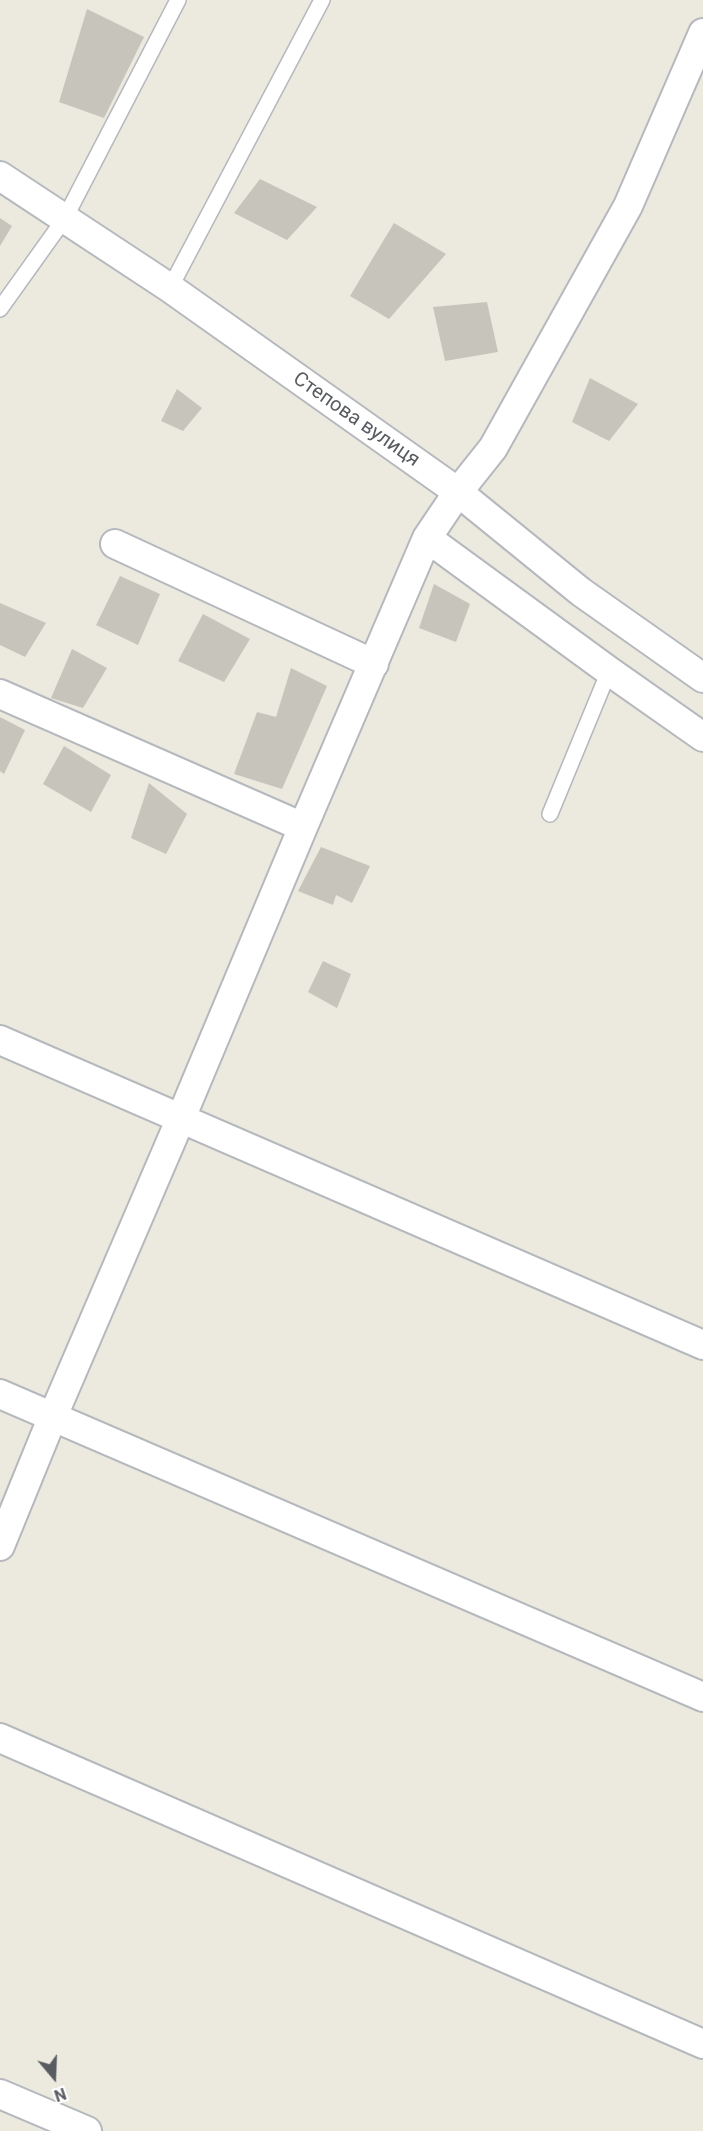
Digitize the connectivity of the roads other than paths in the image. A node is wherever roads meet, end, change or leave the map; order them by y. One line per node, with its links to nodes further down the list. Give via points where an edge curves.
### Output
1 (178, 0): 5 (lane)
2 (322, 0): 6 (lane)
3 (703, 33): 8 (street, via 628,206 493,448)
4 (0, 176): 5 (street, Степова вулиця)
5 (65, 218): 6 (street, Степова вулиця); 7 (lane)
6 (170, 288): 8 (street, Степова вулиця)
7 (0, 309)
8 (458, 492): 9 (street); 13 (street, Степова вулиця, via 581,592)
9 (427, 538): 11 (street); 12 (street)
10 (115, 544): 11 (street)
11 (374, 664): 17 (street)
12 (609, 671): 15 (street); 16 (lane)
13 (703, 678)
14 (0, 694): 17 (street)
15 (703, 737)
16 (550, 814)
17 (303, 827): 19 (street)
18 (0, 1040): 19 (street)
19 (181, 1118): 20 (street); 22 (street)
20 (703, 1345)
21 (0, 1394): 22 (street)
22 (53, 1416): 23 (street); 24 (street)
23 (0, 1546)
24 (703, 1697)
25 (0, 1738): 26 (street)
26 (703, 2044)
27 (0, 2094): 28 (street)
28 (87, 2131)

